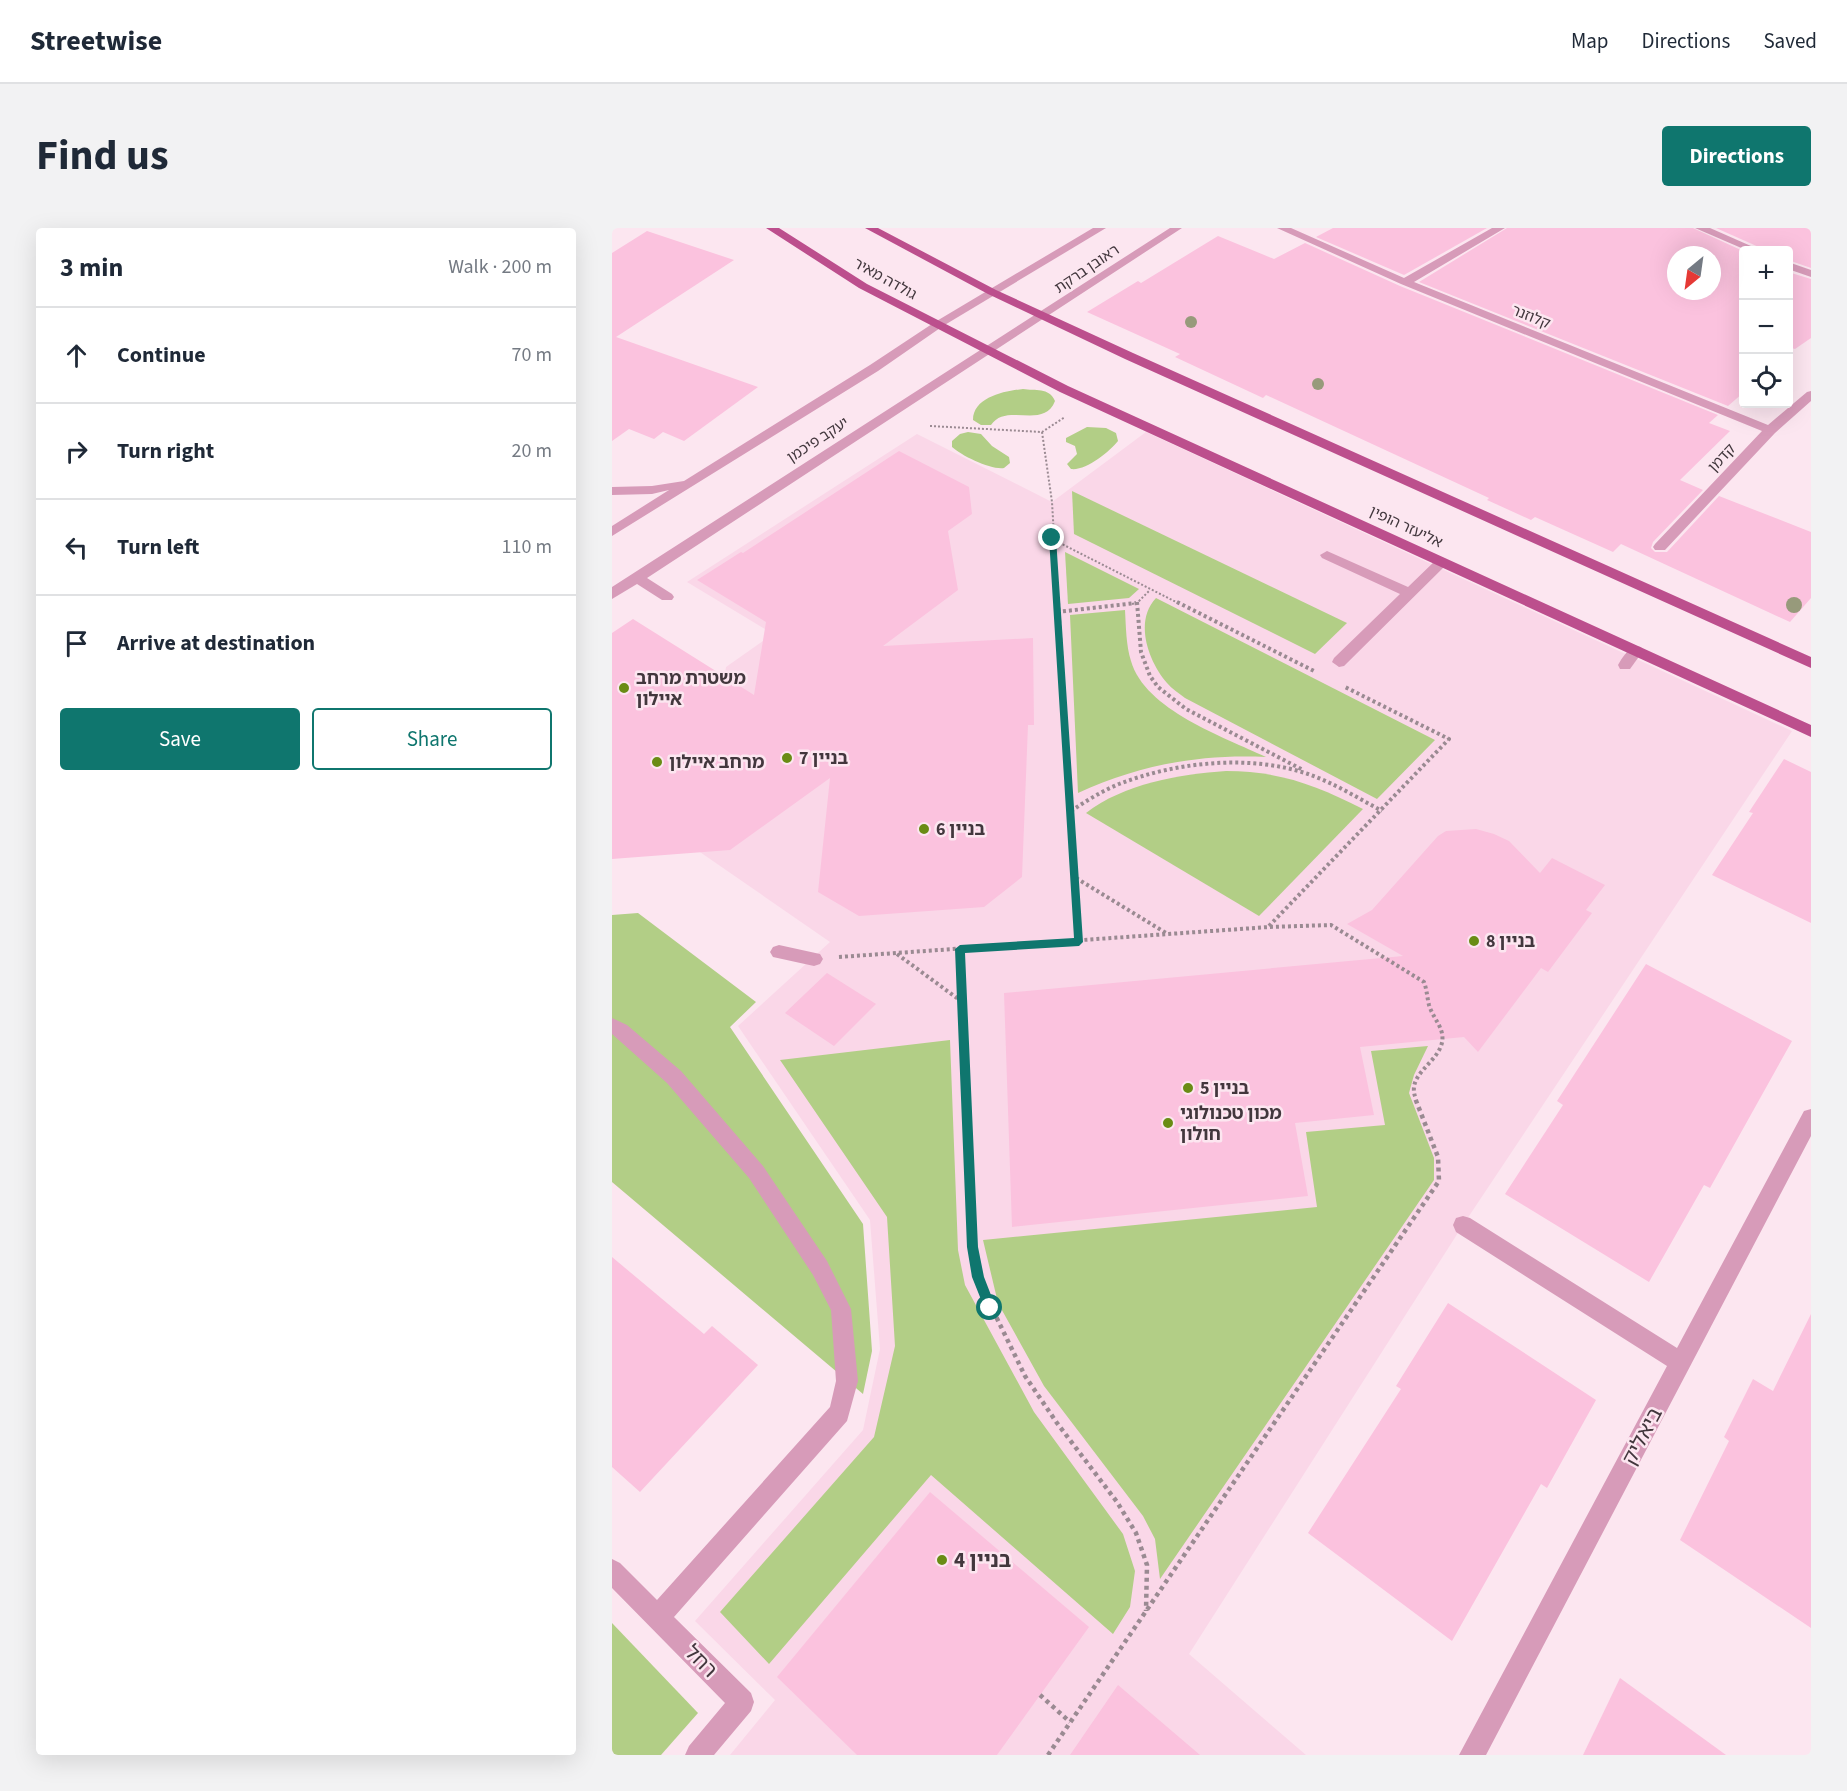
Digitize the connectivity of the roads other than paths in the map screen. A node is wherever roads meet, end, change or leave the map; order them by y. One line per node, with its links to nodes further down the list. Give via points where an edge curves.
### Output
1 (771, 228): 14 (main road, גולדה מאיר, via 863,286)
2 (870, 228): 12 (main road)
3 (1101, 228): 12 (street, ראובן ברקת)
4 (1177, 228): 13 (street, ראובן ברקת)
5 (1282, 228): 11 (street, קלוזנר)
6 (1500, 228): 11 (street)
7 (1700, 228): 8 (street)
8 (1744, 246)
9 (1793, 267): 10 (street)
10 (1811, 274)
11 (1405, 282): 17 (street, קלוזנר)
12 (992, 292): 13 (main road); 14 (street, יעקב פיכמן)
13 (1043, 316): 15 (street, יעקב פיכמן); 30 (main road)
14 (939, 324): 15 (main road, גולדה מאיר); 18 (street, יעקב פיכמן)
15 (989, 351): 23 (main road, אליעזר הופין); 24 (street, יעקב פיכמן)
16 (1811, 395): 17 (street, קדמן)
17 (1770, 430): 21 (street, קדמן)
18 (699, 478): 19 (street, via 652,490); 20 (street, יעקב פיכמן)
19 (612, 491)
20 (612, 532)
21 (1660, 547)
22 (1327, 555): 25 (street)
23 (1442, 562): 25 (street); 28 (main road, אליעזר הופין)
24 (637, 578): 26 (street, יעקב פיכמן); 27 (street)
25 (1409, 593): 29 (street)
26 (612, 594)
27 (668, 597)
28 (1636, 651): 31 (street); 32 (main road, אליעזר הופין)
29 (1339, 662)
30 (1811, 663)
31 (1625, 665)
32 (1811, 731)
33 (779, 952): 34 (street)
34 (814, 959)
35 (612, 1026): 40 (street, via 674,1077 756,1172 820,1268 841,1309 847,1381 839,1413)
36 (1811, 1117): 38 (street, ביאליק)
37 (1463, 1225): 38 (street)
38 (1681, 1363): 42 (street, ביאליק)
39 (612, 1571): 40 (street, רחל)
40 (658, 1617): 41 (street, רחל, via 742,1702)
41 (698, 1755)
42 (1472, 1755)

